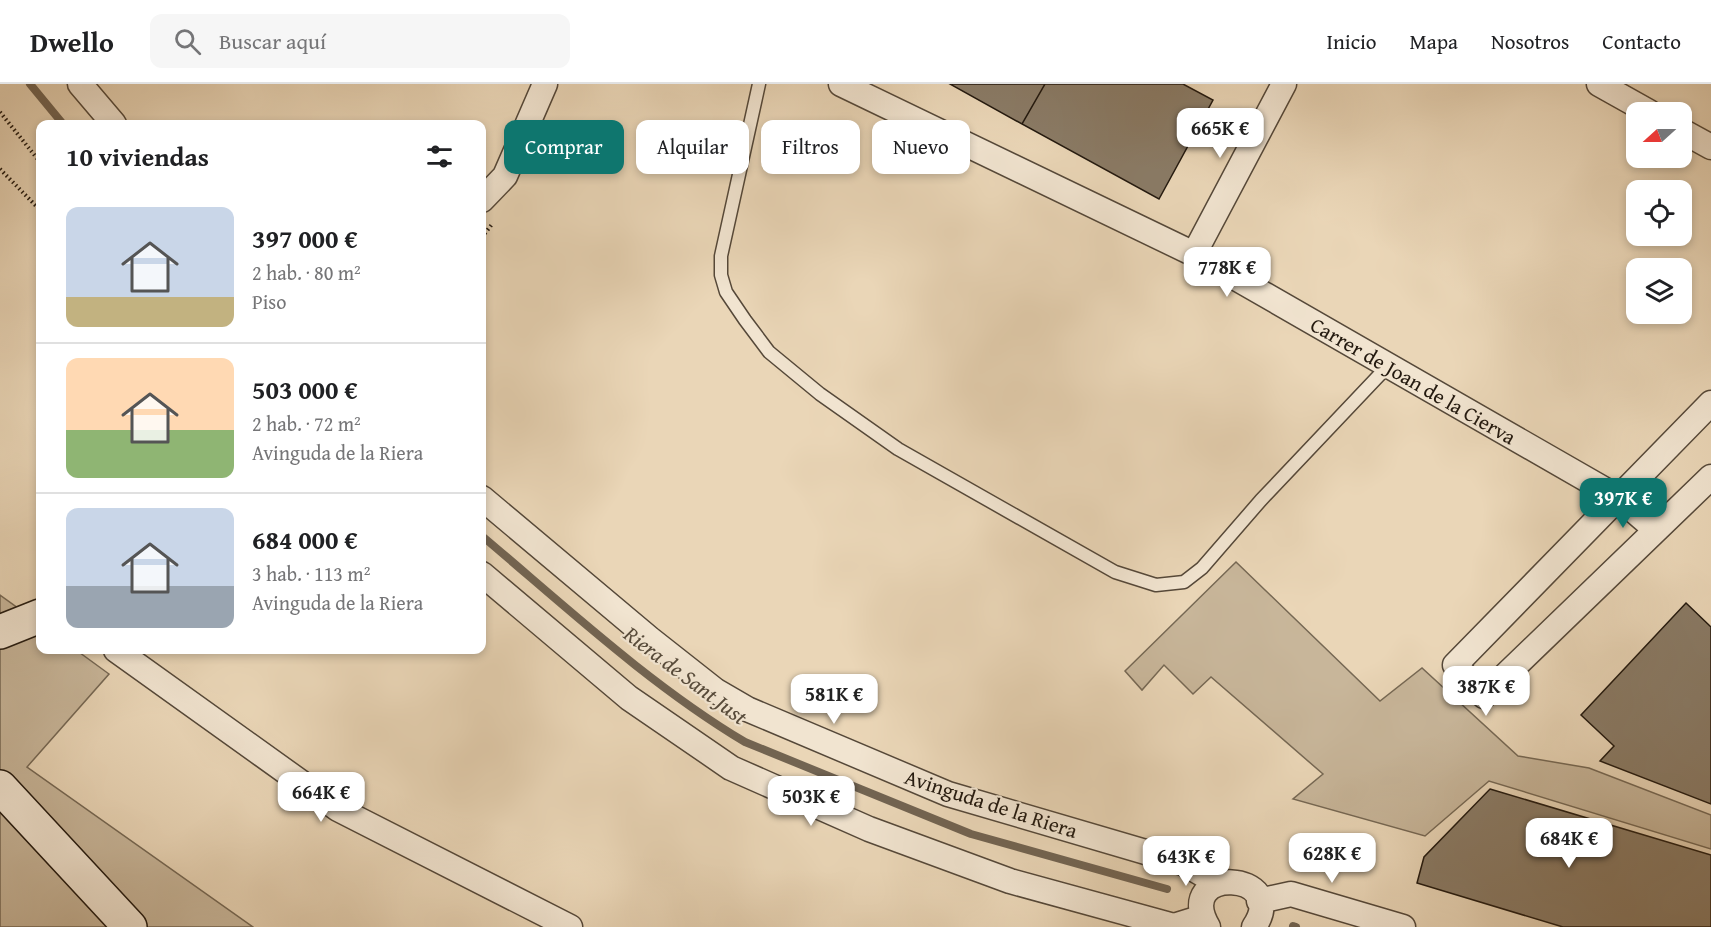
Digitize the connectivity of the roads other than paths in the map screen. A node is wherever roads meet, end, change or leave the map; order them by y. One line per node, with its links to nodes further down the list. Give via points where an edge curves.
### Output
1 (80, 84): 8 (street)
2 (545, 84): 11 (street, via 505,176)
3 (759, 84): 13 (lane, via 726,224 721,275 726,292 769,352 820,394 898,448 1115,572 1156,585 1184,582 1202,568)
4 (841, 84): 12 (street, Carrer de Joan de la Cierva)
5 (1284, 84): 12 (street)
6 (1599, 84): 7 (street)
7 (1631, 102)
8 (111, 120)
9 (1692, 136): 10 (street)
10 (1711, 147)
11 (486, 196)
12 (1194, 254): 13 (street, Carrer de Joan de la Cierva)
13 (1387, 367): 16 (street, Carrer de Joan de la Cierva)
14 (1711, 403): 16 (street)
15 (1711, 477): 18 (street)
16 (1619, 498): 18 (street, Carrer de Joan de la Cierva); 18 (street, via 1455,665 1484,696)
17 (486, 501): 24 (street, Avinguda de la Riera, via 666,652 716,691 747,709 948,794 1183,863)
18 (1655, 530)
19 (486, 577): 26 (street, via 629,698 731,768 869,830 1010,881 1174,926)
20 (36, 618): 21 (street)
21 (0, 632)
22 (122, 654): 28 (street, via 338,809)
23 (0, 787): 27 (street)
24 (1218, 884): 25 (street, via 1232,880 1242,883 1254,891); 26 (street, via 1205,896)
25 (1259, 901): 29 (street, via 1260,915); 30 (street, via 1291,894)
26 (1205, 924)
27 (130, 927)
28 (570, 927)
29 (1254, 927)
30 (1402, 927)

